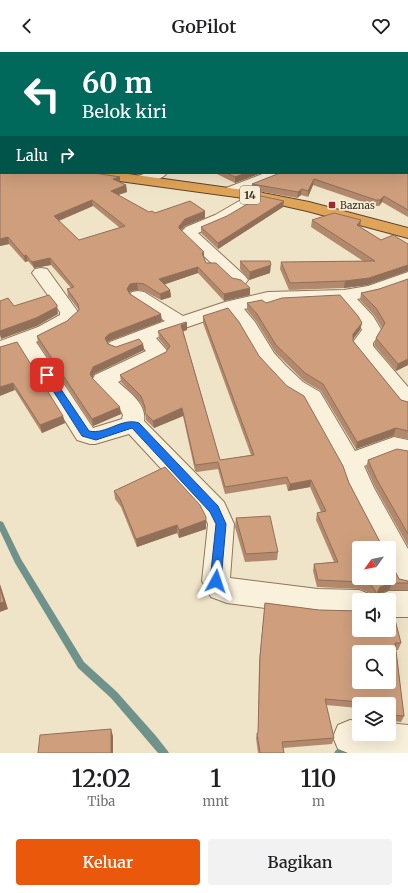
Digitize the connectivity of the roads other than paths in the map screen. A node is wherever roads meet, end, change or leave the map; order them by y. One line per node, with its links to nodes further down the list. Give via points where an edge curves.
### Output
1 (99, 174): 4 (highway, 14)
2 (157, 174): 4 (street)
3 (275, 174): 5 (street)
4 (143, 179): 5 (highway, 14)
5 (231, 191): 6 (highway, 14)
6 (258, 196): 7 (highway, 14); 10 (street, via 188,233)
7 (406, 231)
8 (41, 273): 16 (street, via 69,312 69,317)
9 (408, 277): 11 (street, via 372,291)
10 (239, 280)
11 (344, 294): 13 (street, via 268,298); 19 (street, via 372,331 363,342 363,347)
12 (138, 296): 14 (street)
13 (232, 306): 14 (street); 22 (street, via 279,371 295,387 312,397)
14 (181, 323): 15 (street)
15 (143, 336): 17 (street); 20 (street, via 159,354 103,380 130,407 134,415)
16 (24, 339): 18 (street); 20 (street, via 86,434 96,436)
17 (116, 346)
18 (0, 348)
19 (408, 401)
20 (132, 424): 24 (street, via 139,428 219,516 221,524 216,581 221,588 318,602)
21 (408, 450): 22 (street, via 394,446)
22 (349, 462): 23 (street)
23 (408, 576)
24 (352, 603)
25 (396, 604): 26 (street)
26 (408, 604)
27 (350, 736): 28 (street)
28 (408, 742)

